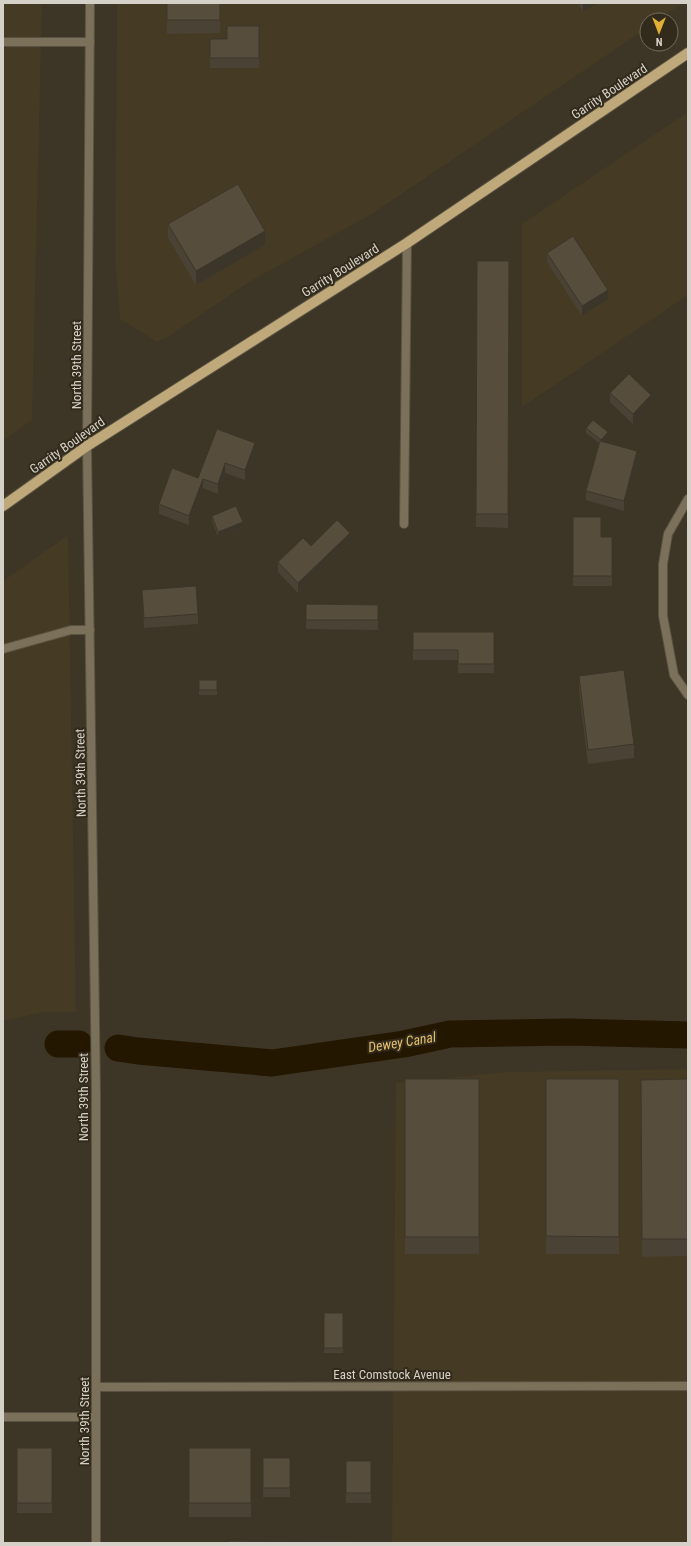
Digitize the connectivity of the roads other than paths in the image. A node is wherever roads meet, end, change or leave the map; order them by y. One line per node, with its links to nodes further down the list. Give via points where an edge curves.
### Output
1 (90, 3): 3 (street, North 39th Street)
2 (3, 42): 3 (street)
3 (90, 42): 6 (street, North 39th Street)
4 (688, 53): 5 (main road, Garrity Boulevard)
5 (407, 243): 6 (main road, Garrity Boulevard); 9 (street)
6 (87, 446): 8 (main road, Garrity Boulevard); 10 (street, North 39th Street)
7 (688, 499): 12 (street, via 668,534 663,564 662,616 674,675)
8 (3, 506)
9 (404, 524)
10 (90, 630): 11 (street, via 71,630); 14 (street, North 39th Street, via 96,1092)
11 (3, 649)
12 (688, 695)
13 (688, 1386): 14 (street, East Comstock Avenue)
14 (96, 1387): 16 (street, North 39th Street)
15 (3, 1417): 16 (street)
16 (96, 1417): 17 (street, North 39th Street)
17 (96, 1543)

